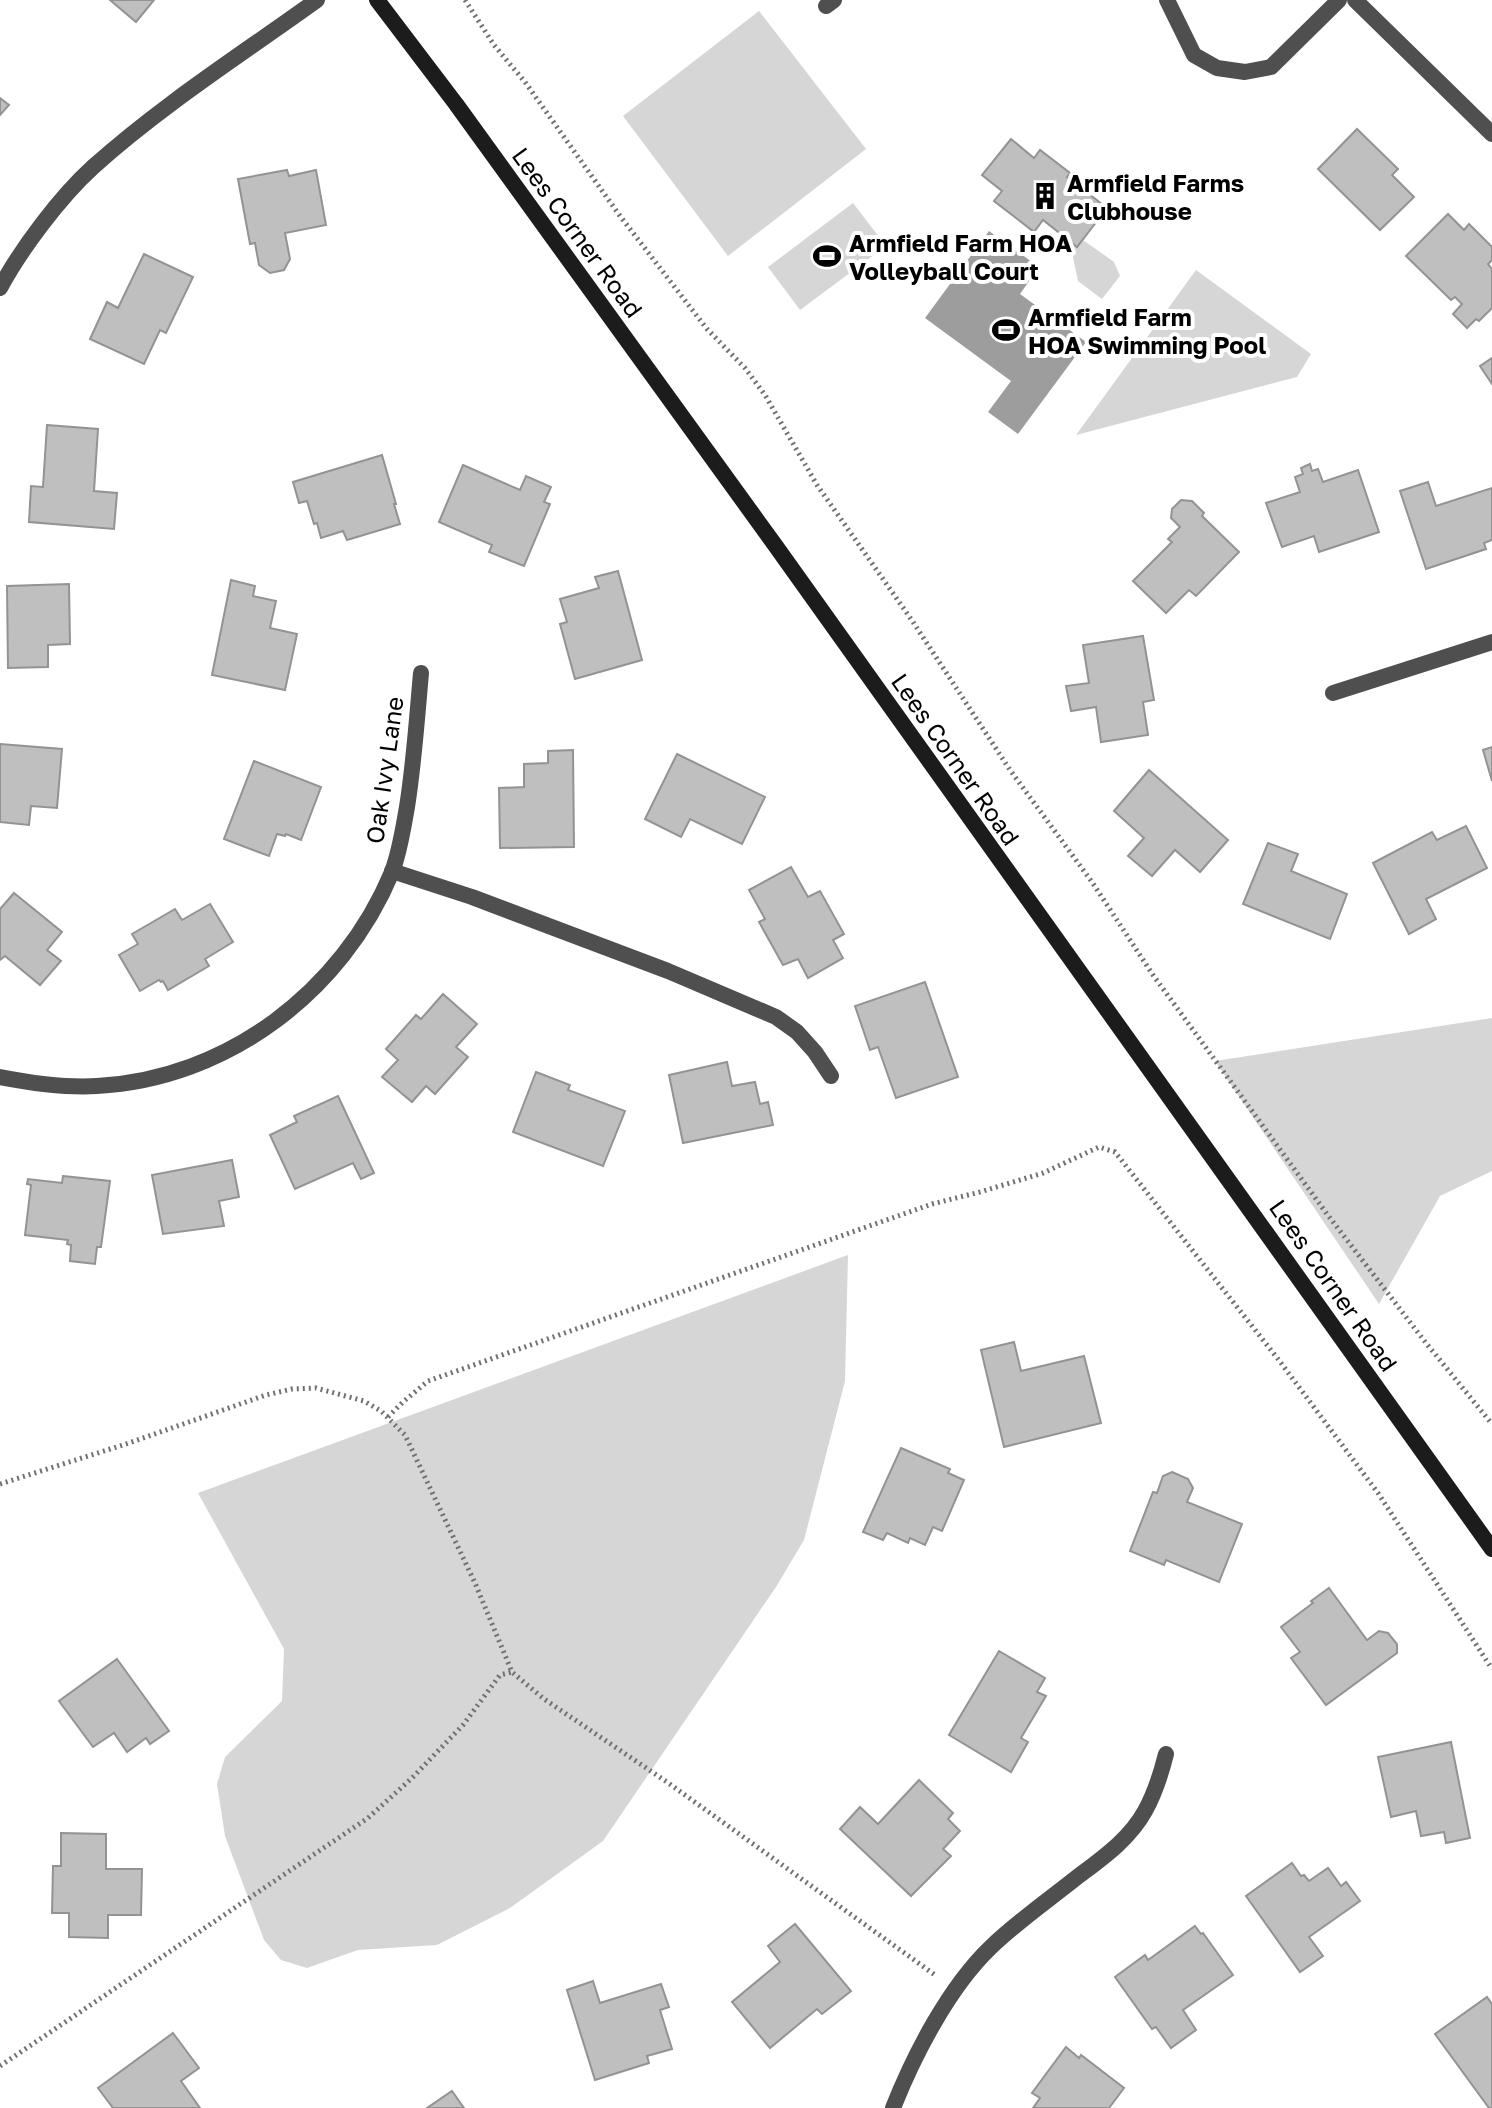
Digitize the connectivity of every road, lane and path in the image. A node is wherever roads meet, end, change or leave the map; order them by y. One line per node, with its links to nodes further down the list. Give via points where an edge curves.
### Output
1 (317, 0): 8 (street, via 161,111 91,169 47,218)
2 (377, 0): 18 (street, Lees Corner Road, via 775,545)
3 (465, 0): 16 (path, via 620,216 765,395 817,485 1153,975 1327,1214)
4 (1167, 0): 5 (street, via 1194,55 1217,68 1245,72 1271,67)
5 (1339, 0)
6 (1355, 0): 7 (street)
7 (1492, 134)
8 (0, 288)
9 (1492, 642): 11 (street)
10 (421, 673): 12 (street, Oak Ivy Lane, via 411,781)
11 (1333, 693)
12 (392, 871): 13 (street, via 654,966 776,1017 797,1032); 14 (street, Oak Ivy Lane, via 343,955 310,992 247,1041 200,1064 148,1079 96,1086)
13 (831, 1076)
14 (0, 1077)
15 (388, 1417): 17 (path, via 364,1401 316,1388 292,1389); 19 (path, via 428,1381 932,1204 1043,1173 1099,1147 1115,1152 1278,1359 1378,1493); 20 (path, via 405,1435)
16 (1492, 1424)
17 (0, 1484)
18 (1492, 1549)
19 (1492, 1669)
20 (512, 1672): 22 (path); 23 (path, via 500,1675 463,1725 368,1818)
21 (1166, 1754): 22 (street, via 1144,1814 1119,1846 1020,1921)
22 (956, 1989): 24 (street, via 916,2054)
23 (0, 2066)
24 (893, 2108)

